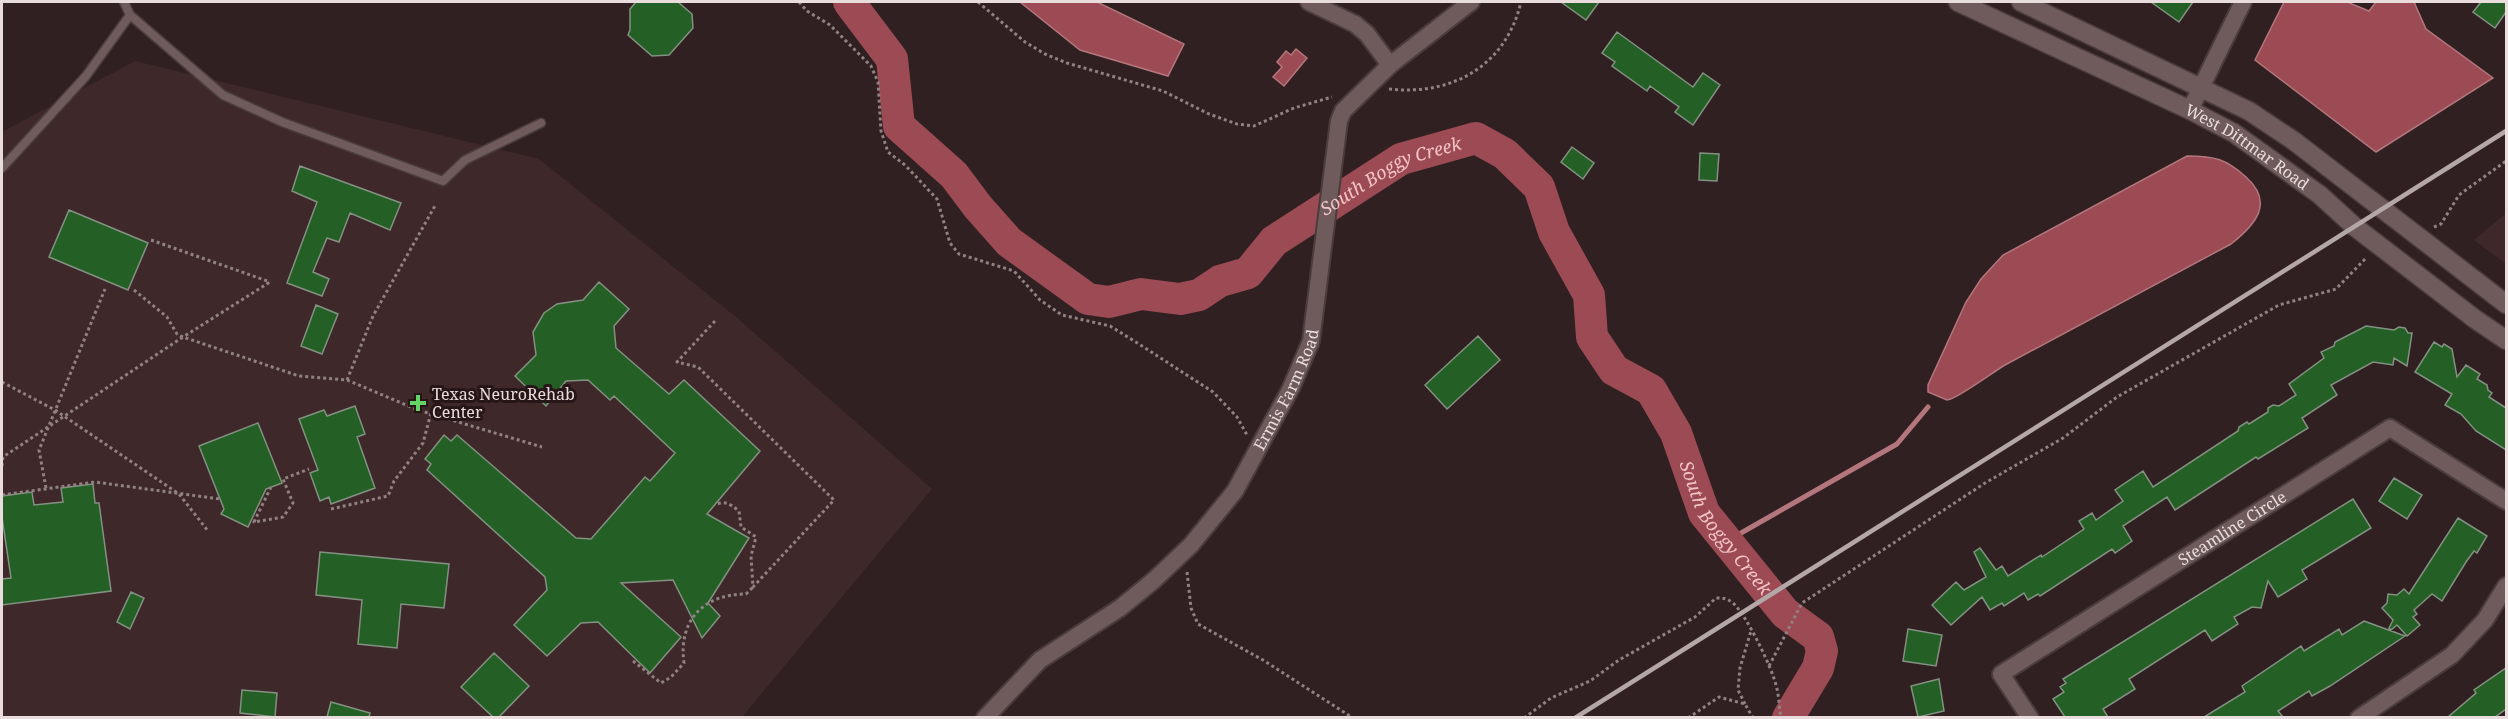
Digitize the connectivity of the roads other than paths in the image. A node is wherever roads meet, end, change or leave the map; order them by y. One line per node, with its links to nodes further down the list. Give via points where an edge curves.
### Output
1 (124, 2): 7 (lane)
2 (1309, 2): 8 (street, via 1355,24)
3 (1471, 2): 8 (street, Ermis Farm Road)
4 (1958, 2): 10 (street, West Dittmar Road)
5 (2021, 2): 9 (street, West Dittmar Road)
6 (2244, 2): 9 (street)
7 (130, 15): 11 (lane, via 223,94 282,122 443,181 465,160); 12 (lane, via 86,76)
8 (1390, 65): 17 (street, Ermis Farm Road, via 1343,111 1311,341 1235,491 1191,545 1153,581 1040,660)
9 (2201, 87): 10 (street); 13 (street, West Dittmar Road, via 2249,111 2294,141)
10 (2190, 110): 14 (street, West Dittmar Road, via 2261,151 2320,195 2344,219)
11 (541, 123)
12 (2, 168)
13 (2506, 304)
14 (2506, 340)
15 (2506, 501): 18 (street, Steamline Circle, via 2390,428 2001,674)
16 (2506, 586): 19 (street, via 2485,620 2452,655)
17 (985, 717)
18 (2030, 717)
19 (2359, 717)

